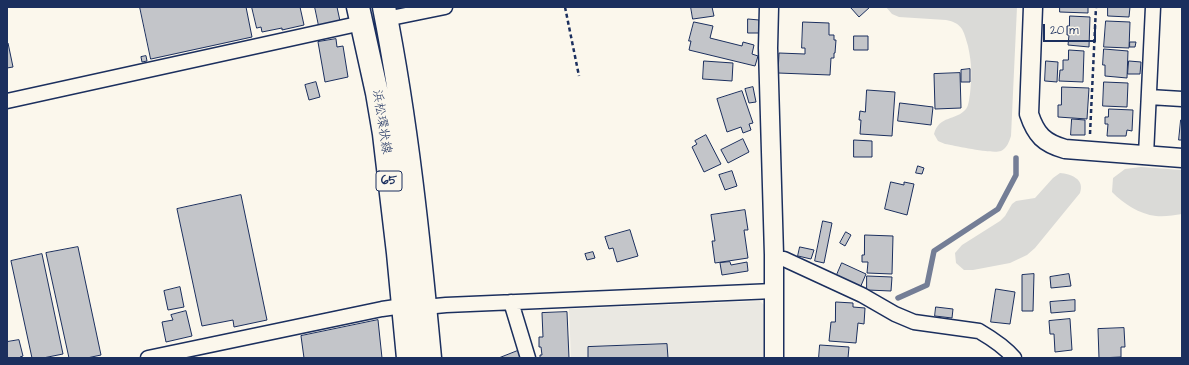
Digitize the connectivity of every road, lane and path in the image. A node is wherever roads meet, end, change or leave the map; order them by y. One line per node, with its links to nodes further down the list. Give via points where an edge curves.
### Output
1 (446, 7): 7 (street)
2 (565, 7): 9 (path)
3 (769, 7): 16 (street)
4 (1033, 7): 14 (street, via 1029,114 1033,127 1041,138 1052,146 1065,150)
5 (1096, 7): 13 (path)
6 (1153, 7): 10 (street)
7 (385, 13): 20 (main road, 浜松環状線 / 65, via 410,159)
8 (360, 15): 11 (street); 19 (main road, 浜松環状線 / 65, via 384,134)
9 (579, 76)
10 (1149, 97): 12 (street); 14 (street)
11 (7, 100)
12 (1182, 100)
13 (1090, 139)
14 (1146, 155): 15 (street)
15 (1182, 158)
16 (774, 260): 17 (street); 26 (street, via 784,259 862,295 904,319 979,331)
17 (774, 291): 18 (street); 25 (street)
18 (512, 302): 20 (street); 24 (street)
19 (403, 306): 21 (street, via 382,308); 22 (main road, 浜松環状線 / 65)
20 (425, 307): 23 (main road, 浜松環状線 / 65)
21 (148, 358)
22 (408, 358)
23 (430, 358)
24 (528, 358)
25 (774, 358)
26 (1014, 358)

